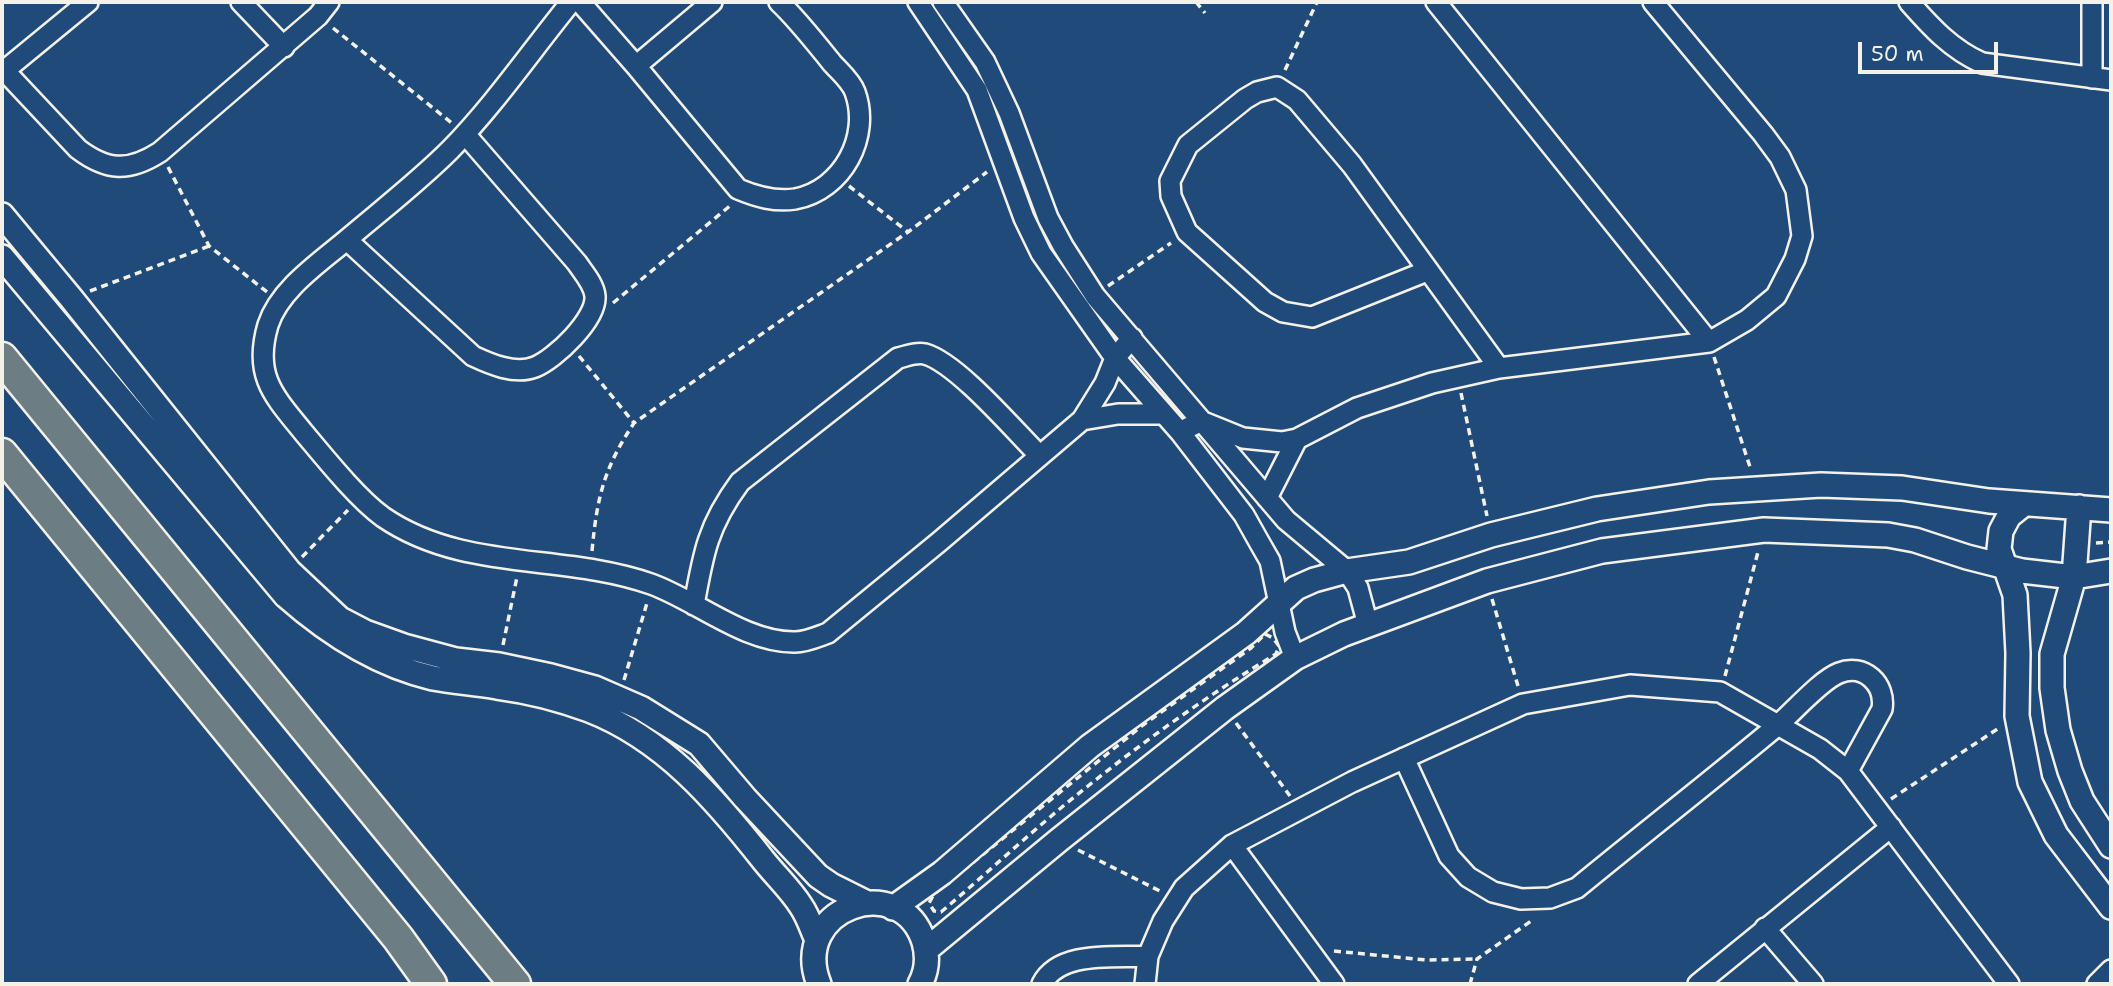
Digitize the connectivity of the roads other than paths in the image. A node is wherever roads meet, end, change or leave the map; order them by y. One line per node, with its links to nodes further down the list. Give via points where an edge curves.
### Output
1 (88, 2): 16 (street)
2 (241, 2): 14 (street)
3 (571, 2): 18 (street)
4 (580, 2): 15 (street)
5 (712, 2): 15 (street)
6 (779, 2): 15 (street, via 854,88 859,108 860,128 846,166 816,192 776,200 738,189)
7 (918, 2): 26 (street, via 977,90 1041,253)
8 (943, 2): 23 (street, via 985,62 1063,246 1095,296)
9 (1436, 2): 24 (street)
10 (1653, 2): 24 (street, via 1763,134 1796,190 1802,236 1776,296)
11 (1909, 2): 17 (street, via 1941,38 1982,63)
12 (2092, 2): 17 (street)
13 (324, 9): 14 (street)
14 (284, 47): 16 (street, via 160,152 127,166 109,166 78,149)
15 (636, 66)
16 (3, 69)
17 (2102, 79)
18 (465, 134): 20 (street); 20 (street, via 589,281 595,296 591,315 569,343 534,368 492,365 473,356)
19 (2, 215): 55 (street, via 289,571 340,619 404,646 596,688 663,720 699,744 805,864 831,885)
20 (347, 240): 46 (street, via 305,274 281,303 269,323 262,360 272,394 361,496 382,516 441,545 590,569 652,584)
21 (2, 257): 59 (street, via 286,596 311,618 399,667 537,695 624,726 688,772 802,906)
22 (1427, 271): 22 (street, via 1352,165 1297,100 1277,88 1245,99 1188,145 1170,181 1171,196 1188,232 1265,302 1283,312 1312,317); 27 (street)
23 (1132, 338): 26 (street); 30 (street)
24 (1709, 342): 27 (street)
25 (2, 358): 65 (main road)
26 (1115, 358): 28 (street); 29 (street)
27 (1499, 368): 32 (street, via 1432,383 1357,408)
28 (1164, 414): 29 (street); 31 (street)
29 (1082, 420): 34 (street)
30 (1201, 421): 31 (street); 32 (street, via 1244,438); 35 (street)
31 (1180, 432): 40 (street)
32 (1297, 439): 35 (street)
33 (2, 454): 64 (main road)
34 (1039, 455): 46 (street, via 828,633 795,642 773,639); 46 (street, via 952,370 925,354 898,358 740,482 709,533)
35 (1267, 498): 39 (street)
36 (2024, 505): 37 (street); 41 (street, via 2009,516 2001,531 1999,549); 42 (street, via 1902,488 1821,485 1709,492 1597,509 1490,535 1409,562)
37 (2079, 507): 38 (street); 44 (street)
38 (2111, 510)
39 (1286, 520): 40 (street); 42 (street)
40 (1258, 540): 45 (street, via 1270,561)
41 (2004, 566): 44 (street); 47 (street, via 1888,535 1764,530 1602,551 1487,581); 56 (street, via 2018,619 2017,716 2030,782 2056,835)
42 (1347, 571): 45 (street, via 1305,584); 47 (street, via 1358,588)
43 (2111, 571): 44 (street)
44 (2074, 576): 54 (street, via 2052,654 2052,688 2058,730 2082,801)
45 (1280, 600): 48 (street); 57 (street, via 1246,633 1090,746 942,873)
46 (694, 605)
47 (1368, 625): 48 (street)
48 (1295, 658): 60 (street, via 1225,708)
49 (1779, 723): 50 (street, via 1720,692 1630,685 1523,704); 50 (street, via 1577,888 1550,898 1521,899 1493,892 1468,877 1449,856); 51 (street); 51 (street, via 1838,673 1866,673 1881,689 1882,709)
50 (1404, 758): 53 (street)
51 (1848, 771): 52 (street)
52 (1891, 827): 58 (street); 72 (street)
53 (1232, 845): 61 (street, via 1184,888 1163,920); 69 (street)
54 (2111, 846)
55 (867, 903): 57 (street); 59 (street, via 842,910)
56 (2111, 907)
57 (893, 908): 60 (street, via 915,925)
58 (1765, 928): 70 (street); 71 (street)
59 (817, 940): 63 (street)
60 (926, 950): 66 (street)
61 (1148, 956): 67 (street, via 1068,961 1055,967); 68 (street)
62 (2111, 970): 73 (street)
63 (813, 981)
64 (432, 984)
65 (515, 984)
66 (920, 984)
67 (1042, 984)
68 (1145, 984)
69 (1334, 984)
70 (1699, 984)
71 (1813, 984)
72 (2009, 984)
73 (2097, 984)

